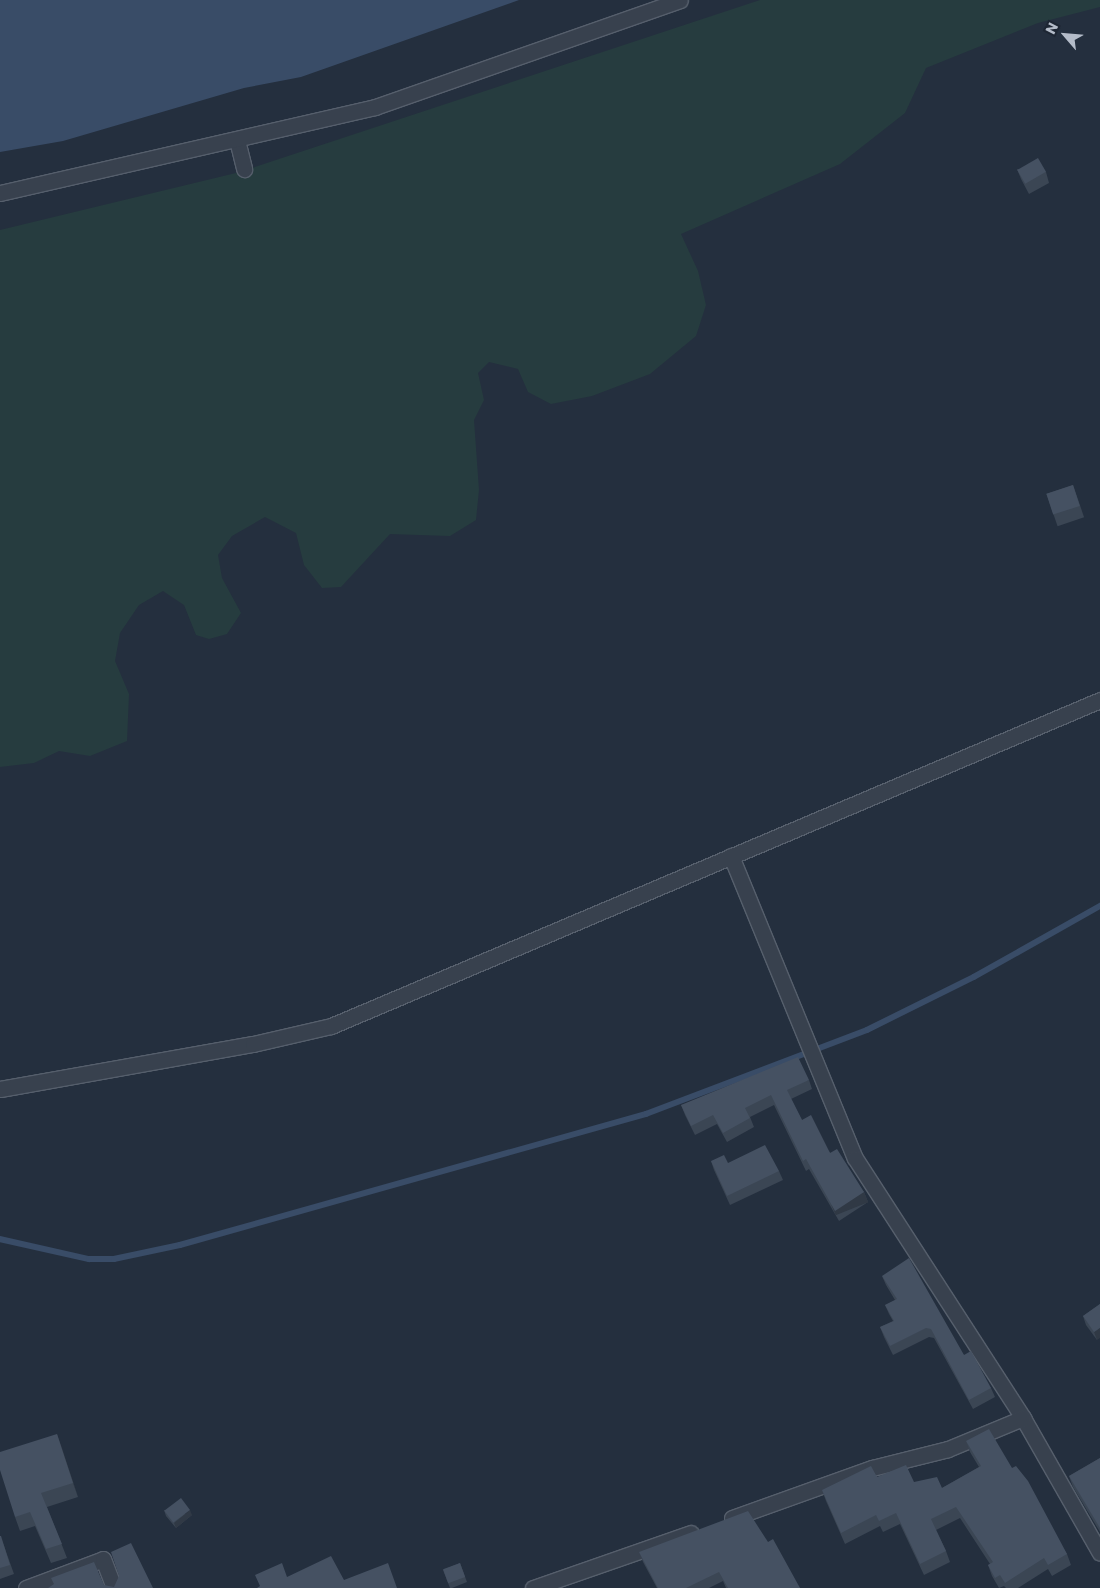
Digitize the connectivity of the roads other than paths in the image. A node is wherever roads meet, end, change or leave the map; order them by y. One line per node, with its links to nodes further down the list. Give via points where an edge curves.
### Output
1 (680, 0): 2 (street, via 375,107)
2 (237, 140): 3 (street); 4 (street)
3 (244, 169)
4 (0, 194)
5 (1100, 700): 6 (street)
6 (731, 856): 7 (street, via 331,1026 253,1044); 8 (street, via 855,1158)
7 (0, 1089)
8 (1023, 1418): 9 (street); 12 (street, via 948,1449 872,1468)
9 (1100, 1553)
10 (26, 1588): 11 (street, via 103,1560)
11 (114, 1588)
12 (533, 1588)

